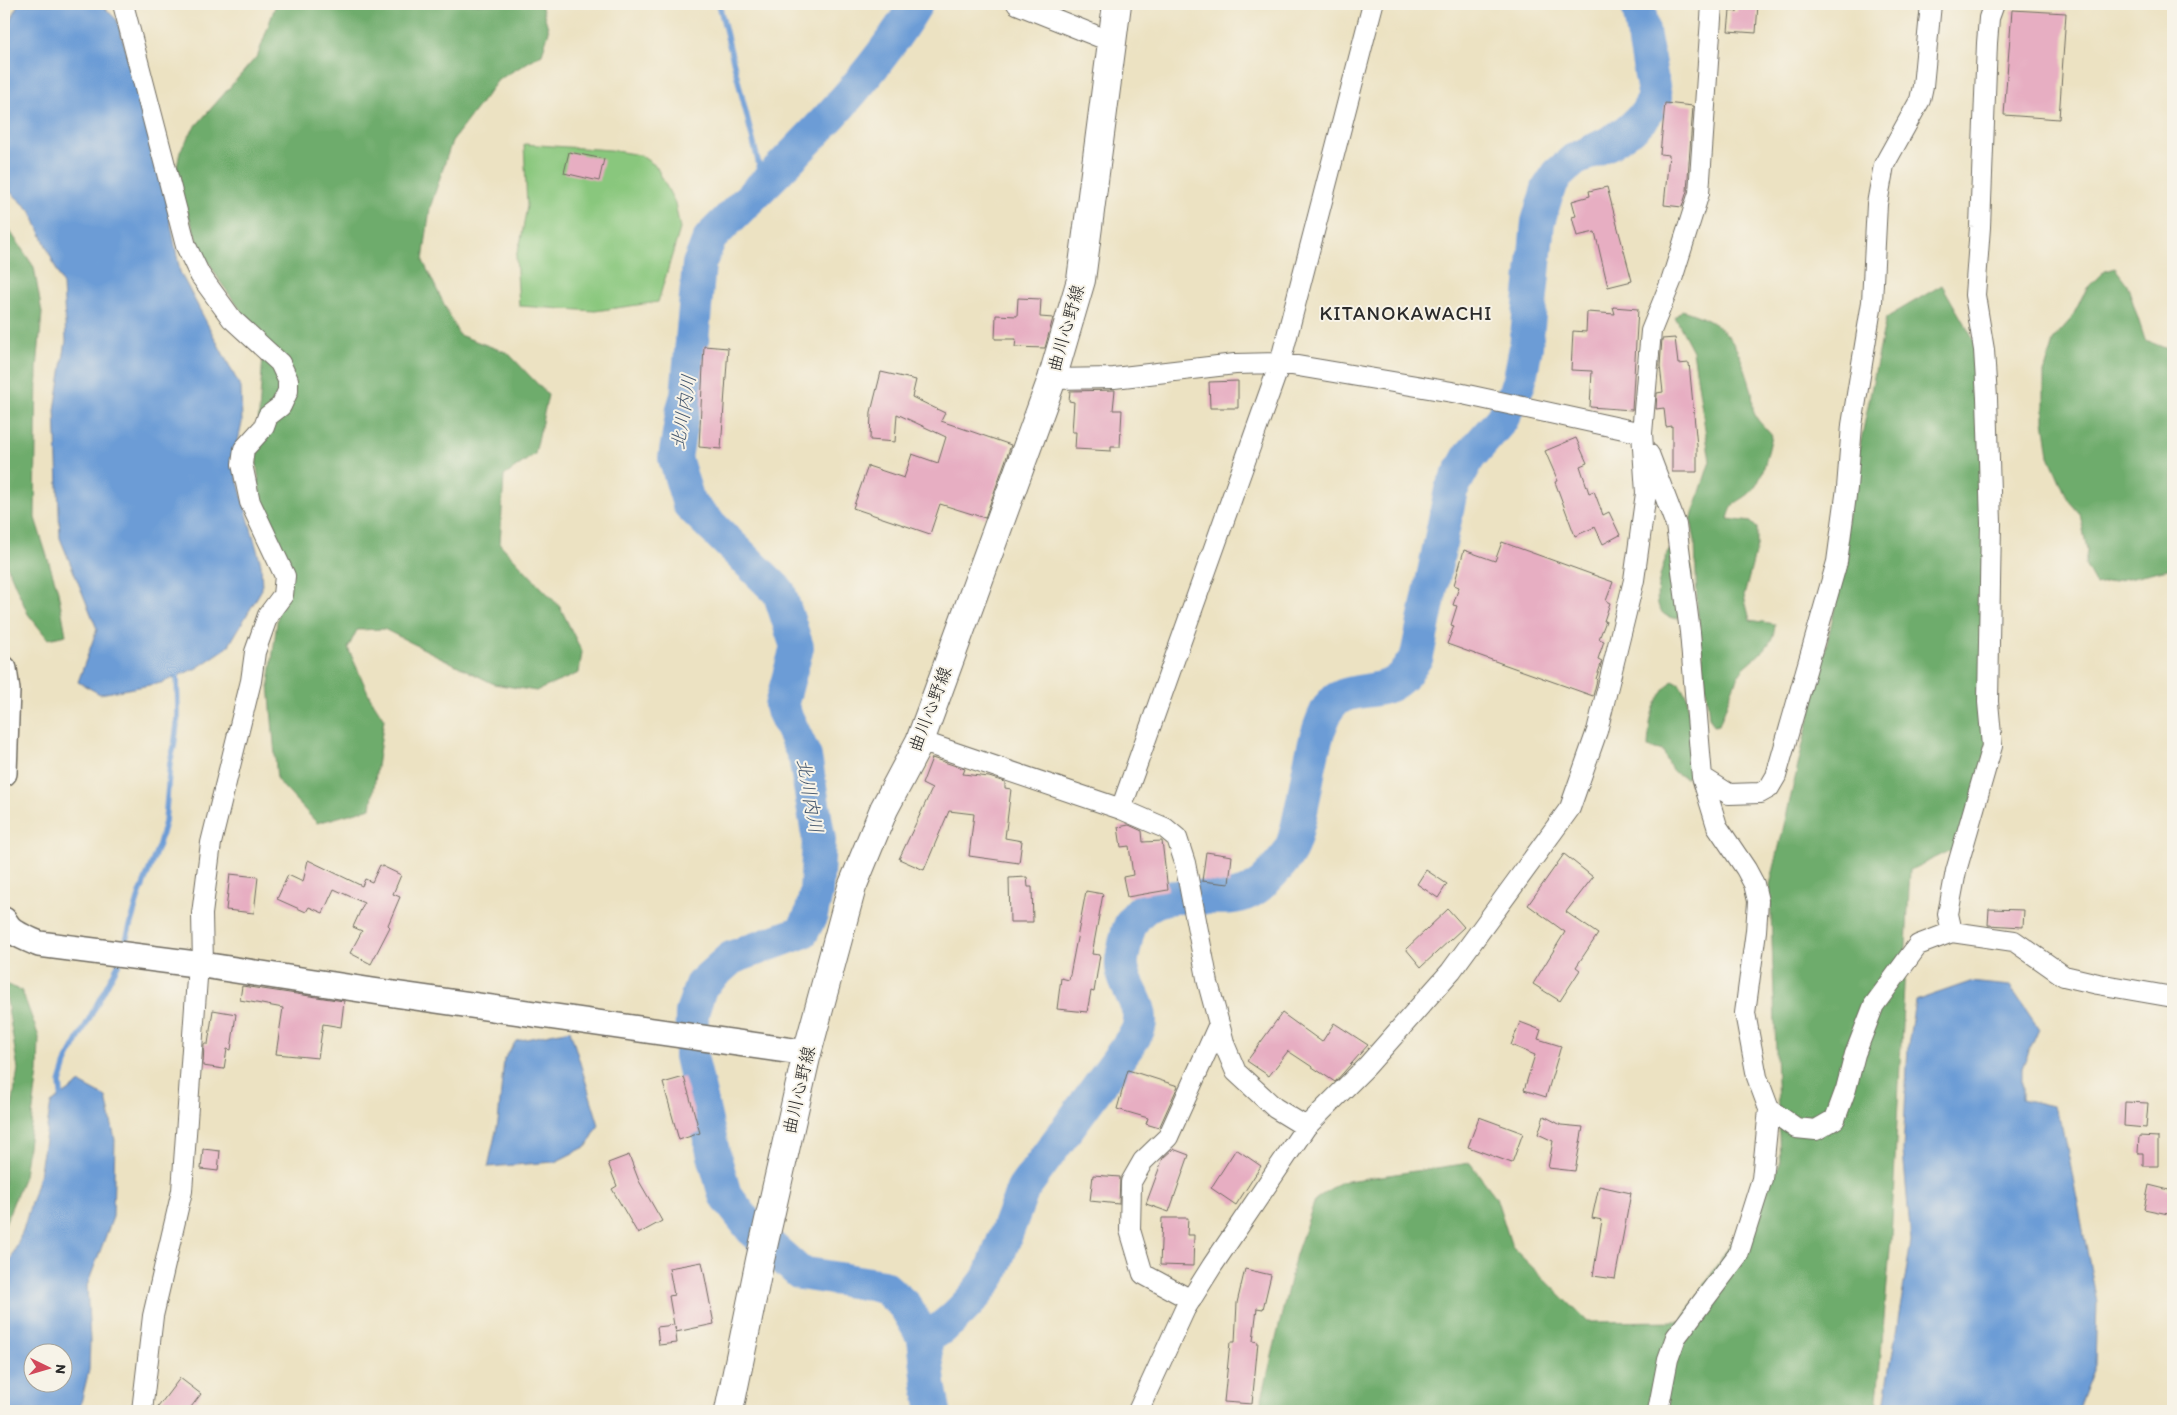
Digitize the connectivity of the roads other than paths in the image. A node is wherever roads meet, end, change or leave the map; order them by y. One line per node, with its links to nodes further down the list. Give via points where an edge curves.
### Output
1 (124, 4): 19 (street, via 186,246 200,275 232,319 280,364 288,380 288,391 281,406 268,416 264,427 244,450 242,464 250,502 285,576 283,595 268,615 255,652 252,681 211,843 202,914)
2 (1017, 4): 8 (street)
3 (1117, 4): 8 (main road, 曲川心野線)
4 (1373, 4): 9 (street)
5 (1712, 4): 11 (street, via 1699,193 1672,279 1651,331)
6 (1931, 4): 15 (street, via 1920,100 1884,165 1877,204 1872,302 1852,425 1837,562 1776,776 1769,788 1760,793 1729,794)
7 (1994, 4): 18 (street, via 1986,43 1975,295 1984,350 1987,407 1991,523 1988,702 1992,746 1956,871 1948,914)
8 (1112, 42): 10 (main road, 曲川心野線, via 1081,280)
9 (1280, 363): 10 (street, via 1235,364 1114,378); 11 (street, via 1458,393); 16 (street)
10 (1052, 379): 13 (main road, 曲川心野線)
11 (1642, 433): 15 (street, via 1676,525 1690,632); 24 (street, via 1646,493 1634,580 1597,731 1570,808 1451,971 1367,1066)
12 (4, 669): 14 (street, via 7,690)
13 (920, 741): 16 (street); 22 (main road, 曲川心野線, via 884,809 852,887)
14 (4, 773)
15 (1702, 777): 23 (street, via 1717,826 1746,869 1758,901 1745,1013 1757,1077)
16 (1121, 809): 21 (street, via 1165,828 1177,838)
17 (4, 920): 19 (street, via 17,935 39,944)
18 (1952, 932): 20 (street, via 2014,942 2064,976); 23 (street, via 1918,945 1874,1005 1835,1118 1816,1130 1796,1128)
19 (201, 965): 22 (street); 26 (street, via 182,1191 153,1316)
20 (2173, 996)
21 (1219, 1024): 24 (street, via 1236,1072 1275,1108); 25 (street, via 1168,1137 1143,1161 1131,1182 1130,1230 1144,1274)
22 (807, 1053): 27 (main road, 曲川心野線)
23 (1769, 1109): 29 (street, via 1762,1179 1738,1256 1676,1337 1668,1359)
24 (1306, 1127): 25 (street)
25 (1191, 1300): 28 (street)
26 (142, 1411)
27 (729, 1411)
28 (1138, 1411)
29 (1658, 1411)

